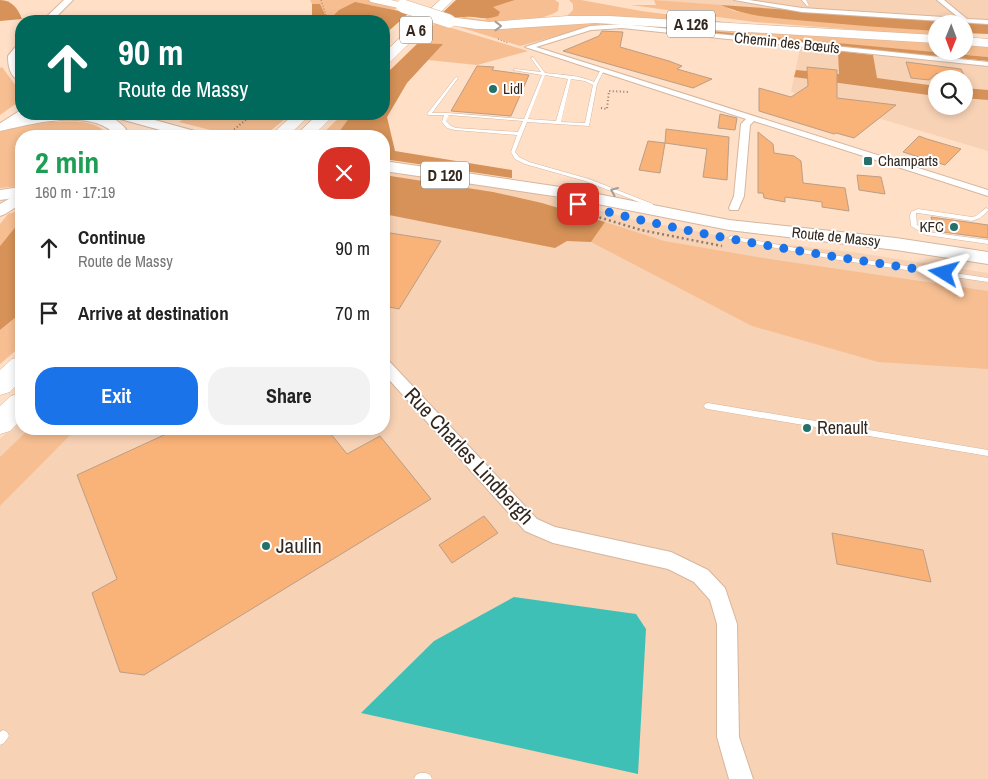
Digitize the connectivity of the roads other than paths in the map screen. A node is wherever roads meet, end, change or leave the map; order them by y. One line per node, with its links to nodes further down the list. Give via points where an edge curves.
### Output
1 (70, 0): 13 (main road)
2 (77, 0): 14 (main road)
3 (375, 0): 9 (highway)
4 (430, 0): 16 (highway, A 6)
5 (447, 0): 26 (highway, A 6)
6 (737, 0): 17 (street, via 811,10)
7 (804, 0): 10 (lane)
8 (940, 0): 15 (street)
9 (394, 3): 19 (highway, A 126, one-way to 19, bridge, via 473,26)
10 (808, 5)
11 (567, 8): 19 (highway)
12 (651, 11): 21 (highway, A 126, via 765,25)
13 (54, 15)
14 (62, 15)
15 (960, 15)
16 (410, 18)
17 (928, 18)
18 (973, 21): 20 (street)
19 (547, 22): 22 (highway, A 126, via 633,21)
20 (988, 22)
21 (928, 37)
22 (928, 38)
23 (973, 41): 24 (highway)
24 (988, 42)
25 (15, 54): 29 (main road)
26 (390, 54)
27 (533, 58): 32 (lane)
28 (988, 64): 31 (street, Chemin des Bœufs, via 622,26 590,28 529,47)
29 (15, 70)
30 (515, 70): 32 (lane)
31 (602, 70): 35 (lane); 37 (street)
32 (544, 74): 33 (lane); 44 (lane)
33 (570, 77): 35 (lane); 45 (lane)
34 (456, 78): 36 (lane, via 430,114)
35 (594, 84): 45 (lane, via 587,125)
36 (447, 114): 44 (lane); 51 (lane, via 444,122 449,127)
37 (753, 117): 55 (street); 58 (street, via 746,124 739,196)
38 (15, 119): 46 (main road)
39 (34, 120): 46 (main road)
40 (101, 120): 47 (main road)
41 (140, 120): 48 (main road)
42 (296, 120): 49 (highway)
43 (321, 120): 50 (highway)
44 (526, 120): 45 (lane); 51 (lane)
45 (558, 123)
46 (4, 126)
47 (120, 130)
48 (175, 130)
49 (285, 130)
50 (310, 130)
51 (520, 134): 61 (lane, one-way to 51, via 517,158 514,152)
52 (390, 167): 53 (main road, Route de Massy / D 120)
53 (507, 185): 61 (main road, Route de Massy / D 120, via 567,193); 62 (main road, Route de Massy / D 120)
54 (15, 193): 56 (main road)
55 (988, 193)
56 (0, 194)
57 (15, 201): 60 (main road)
58 (734, 208)
59 (986, 210): 63 (lane, via 972,219 918,211 912,216 914,226 926,233)
60 (0, 211)
61 (693, 219): 64 (main road, Route de Massy / D 120)
62 (729, 242): 65 (main road, Route de Massy / D 120, via 859,253); 66 (lane)
63 (988, 242)
64 (988, 258)
65 (988, 273)
66 (988, 280)
67 (15, 372): 69 (highway)
68 (390, 372): 76 (street, Rue Charles Lindbergh, via 531,525 553,535 671,561 701,576 718,595 727,624 728,737)
69 (0, 386)
70 (708, 406): 73 (lane)
71 (15, 409): 72 (highway)
72 (0, 423)
73 (988, 453)
74 (420, 779): 75 (lane)
75 (426, 779)
76 (741, 779)

